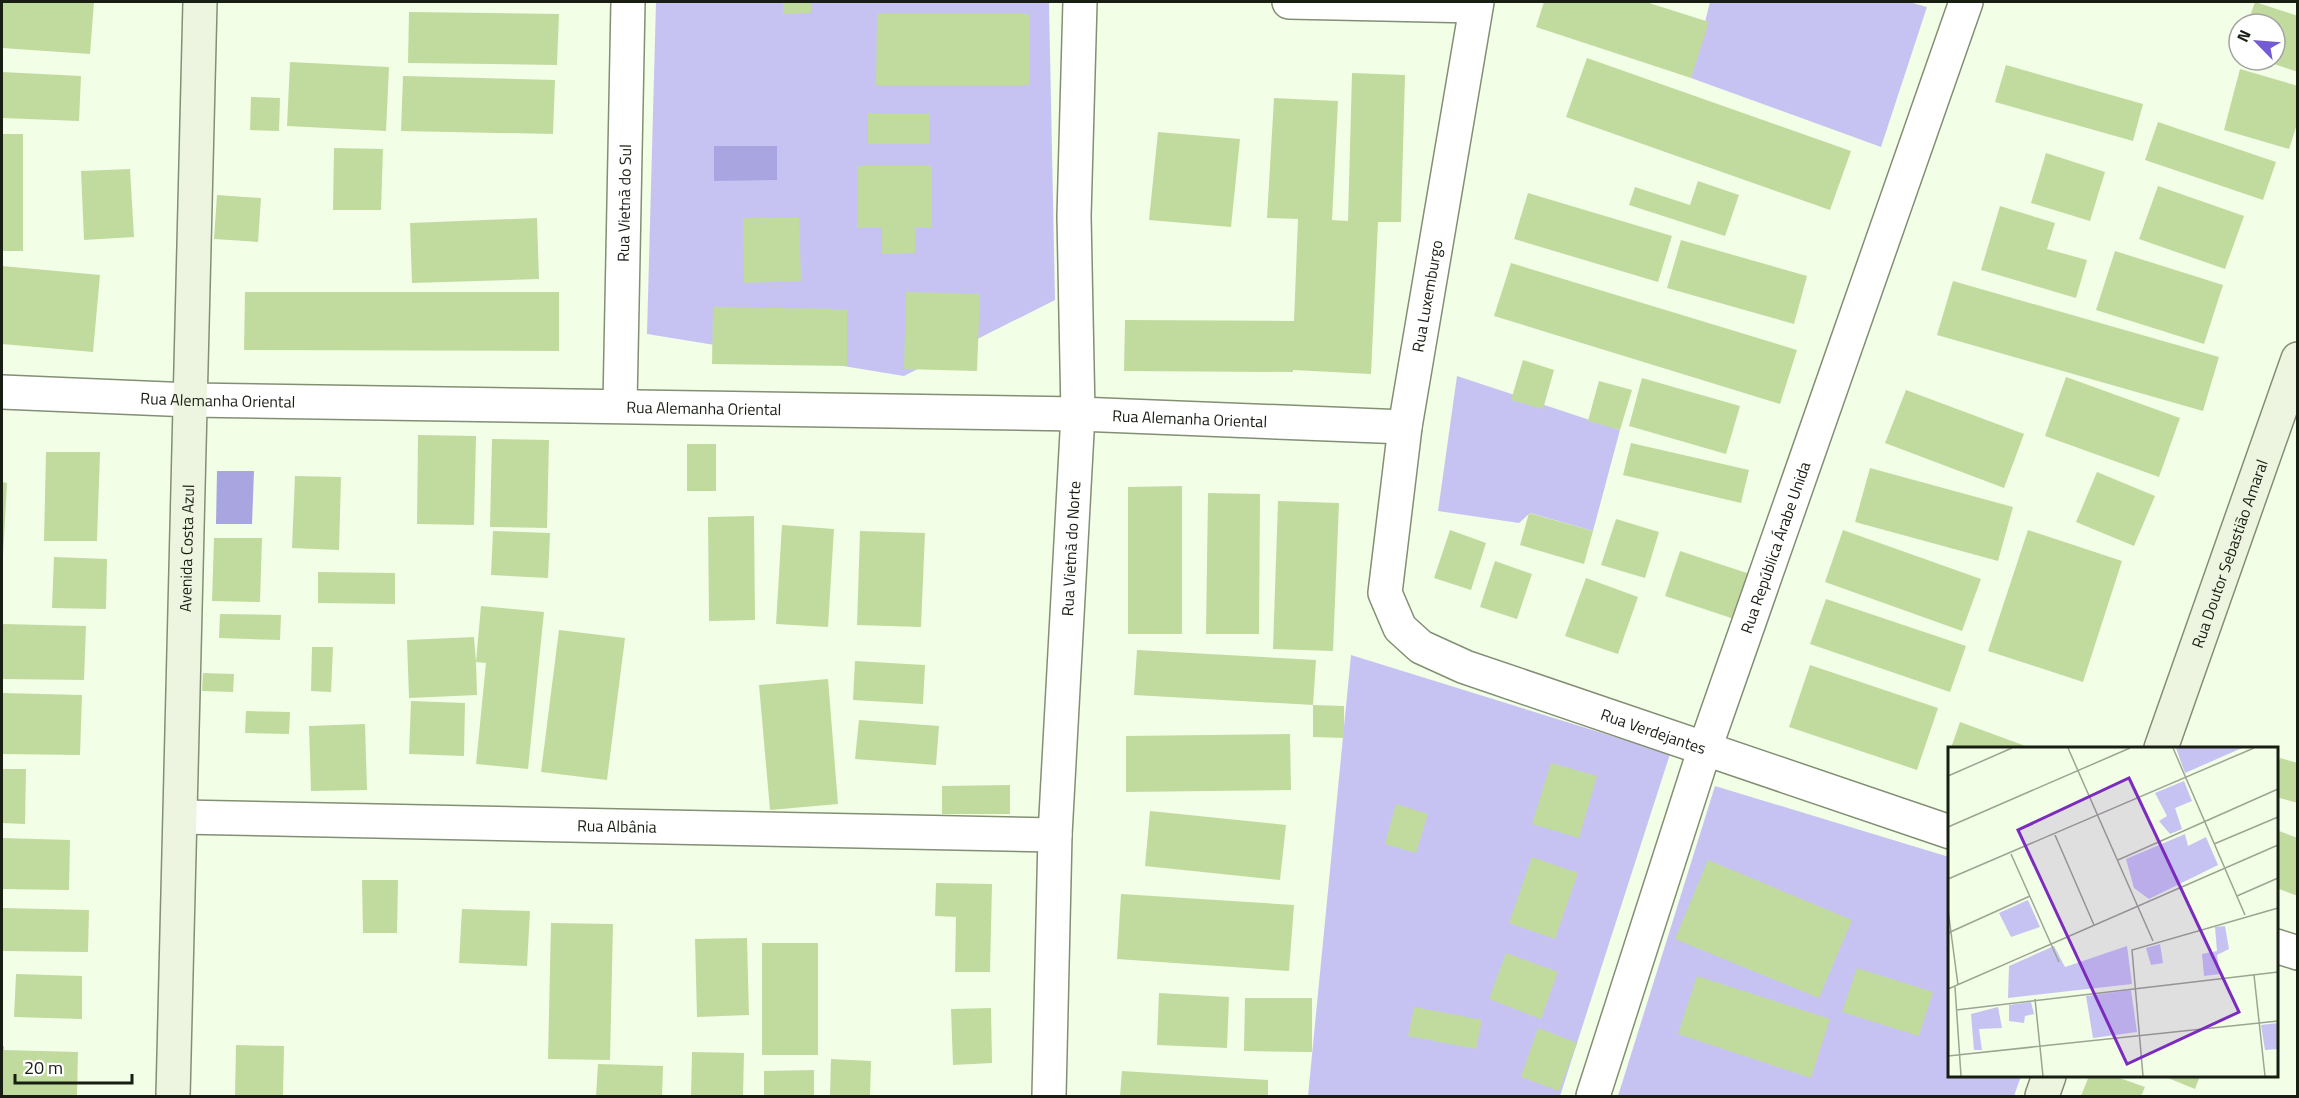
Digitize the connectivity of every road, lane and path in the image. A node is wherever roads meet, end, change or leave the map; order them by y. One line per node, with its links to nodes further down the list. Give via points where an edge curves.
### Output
1 (200, 2): 9 (street, Avenida Costa Azul)
2 (628, 2): 10 (street, Rua Vietnã do Sul)
3 (1080, 2): 11 (street, Rua Vietnã do Norte, via 1074,216)
4 (1289, 2): 6 (street)
5 (1966, 2): 15 (street, Rua República Árabe Unida)
6 (1477, 4): 12 (street, Rua Luxemburgo)
7 (2298, 359): 14 (street, Rua Doutor Sebastião Amaral)
8 (2, 392): 9 (street, Rua Alemanha Oriental)
9 (191, 400): 10 (street, Rua Alemanha Oriental); 16 (street, Avenida Costa Azul)
10 (620, 405): 11 (street, Rua Alemanha Oriental)
11 (1078, 414): 12 (street, Rua Alemanha Oriental); 18 (street, Rua Vietnã do Norte)
12 (1405, 427): 13 (street, Rua Luxemburgo)
13 (1386, 593): 15 (street, Rua Verdejantes, via 1400,628 1421,647 1465,667)
14 (2161, 747)
15 (1705, 748): 17 (street, Rua Verdejantes); 24 (street, Rua República Árabe Unida)
16 (181, 817): 18 (street, Rua Albânia); 22 (street, Avenida Costa Azul)
17 (1948, 831)
18 (1054, 835): 23 (street, Rua Vietnã do Norte)
19 (2278, 946): 20 (street)
20 (2298, 953)
21 (2049, 1077): 25 (street)
22 (173, 1096)
23 (1049, 1096)
24 (1593, 1096)
25 (2042, 1096)

